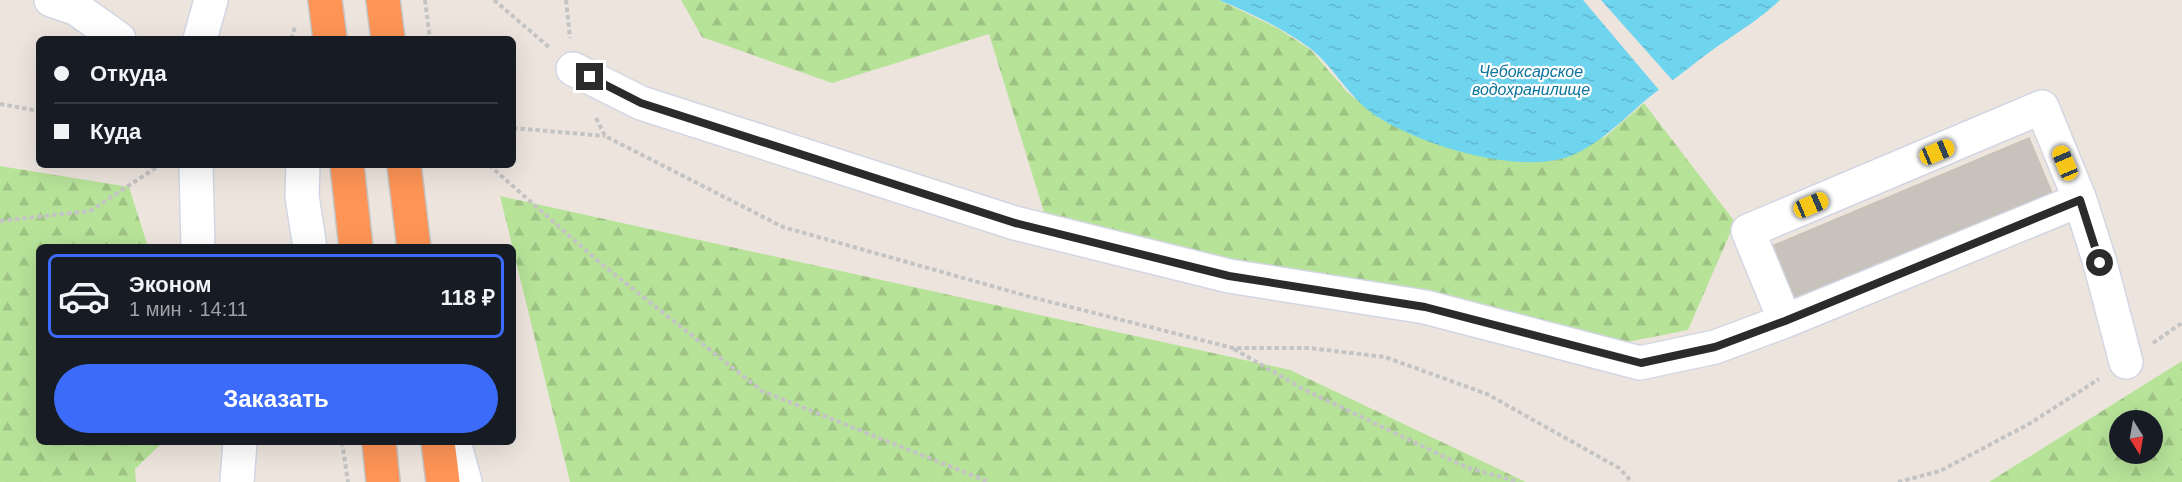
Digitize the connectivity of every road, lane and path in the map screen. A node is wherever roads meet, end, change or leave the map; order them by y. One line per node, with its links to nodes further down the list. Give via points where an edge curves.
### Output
1 (51, 0): 7 (street, via 77,9)
2 (211, 0): 8 (street)
3 (383, 0): 9 (highway)
4 (425, 0): 10 (path)
5 (494, 0): 11 (path)
6 (566, 0): 11 (path)
7 (115, 36)
8 (201, 36)
9 (388, 36)
10 (430, 36)
11 (573, 69): 15 (path); 28 (street, via 641,103 1015,223 1229,276 1425,307 1641,363 1715,347)
12 (0, 104): 13 (path)
13 (36, 110)
14 (516, 128): 15 (path)
15 (605, 136): 30 (path, via 783,227 1027,296)
16 (155, 168): 23 (path, via 90,211)
17 (196, 168): 24 (street)
18 (303, 168): 25 (street, via 302,196)
19 (345, 168): 26 (highway)
20 (404, 168): 27 (highway)
21 (492, 168): 42 (path, via 599,262 762,391)
22 (2080, 200): 28 (street); 28 (street, via 2042,108 1748,231); 31 (street)
23 (0, 221)
24 (198, 244)
25 (309, 244)
26 (355, 244)
27 (414, 244)
28 (1785, 321)
29 (2182, 323): 31 (path)
30 (1233, 348): 43 (path, via 1303,389 1468,468); 44 (path, via 1309,348 1385,357 1487,394 1619,468)
31 (2126, 362): 45 (path, via 2029,424 1940,471)
32 (240, 445): 37 (street)
33 (342, 445): 38 (path)
34 (379, 445): 39 (highway)
35 (438, 445): 40 (highway)
36 (455, 445): 41 (street)
37 (237, 482)
38 (348, 482)
39 (383, 482)
40 (443, 482)
41 (465, 482)
42 (989, 482)
43 (1519, 482)
44 (1632, 482)
45 (1898, 482)

